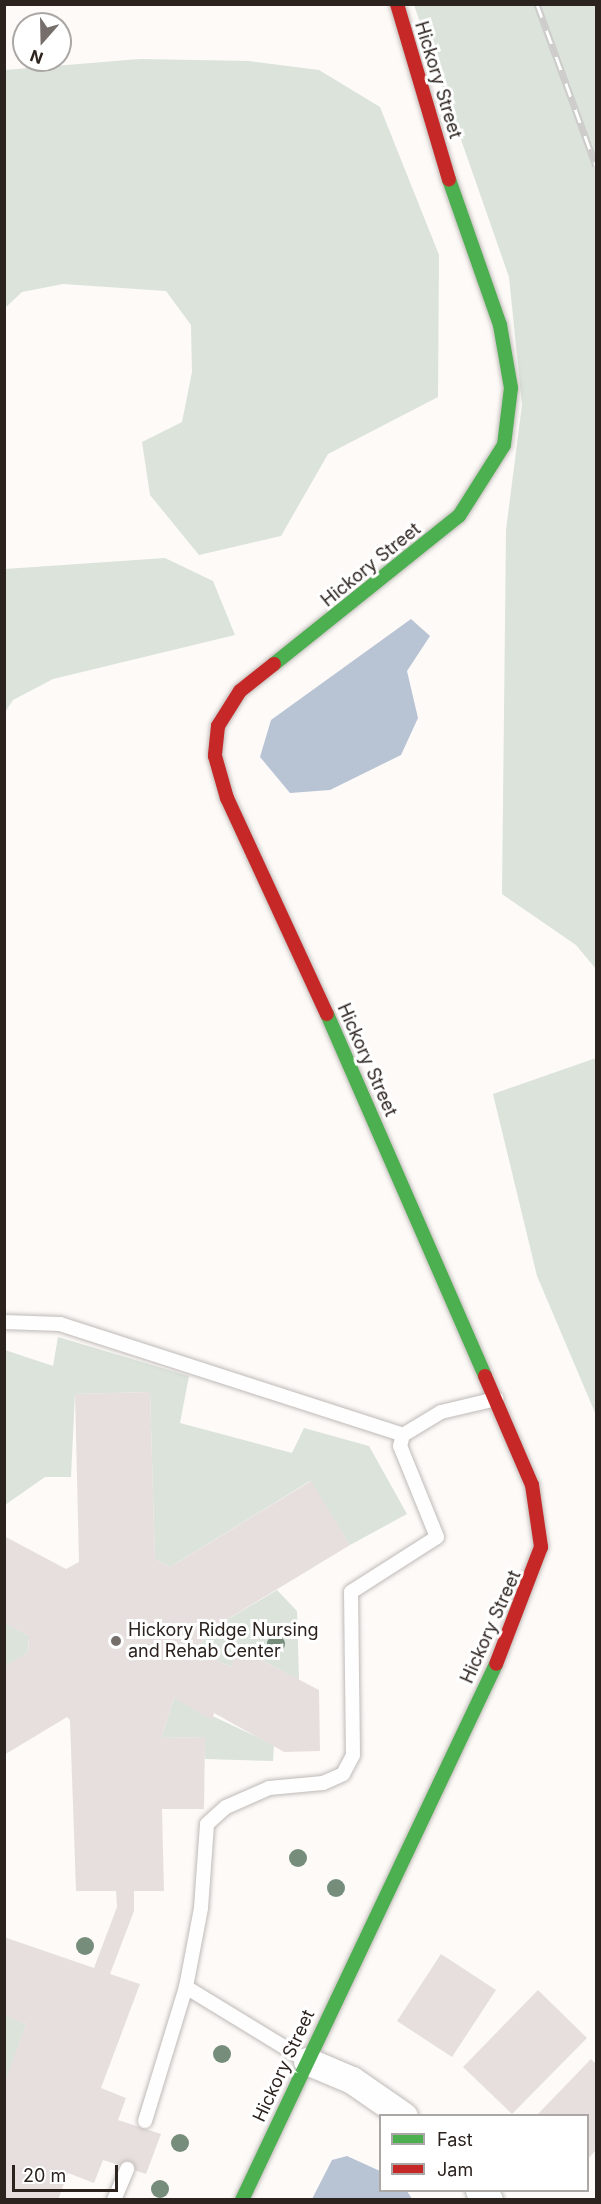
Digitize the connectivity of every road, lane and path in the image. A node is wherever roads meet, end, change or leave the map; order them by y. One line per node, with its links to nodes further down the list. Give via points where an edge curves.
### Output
1 (397, 4): 3 (street, Hickory Street, via 427,115 500,325 512,388 506,436 493,470 459,516 240,691 218,726 215,756 227,798)
2 (4, 1322): 4 (lane, via 60,1324)
3 (496, 1399): 4 (lane, via 427,1418); 6 (street, Hickory Street, via 540,1517 534,1574)
4 (403, 1435): 5 (lane, via 400,1446 437,1537 351,1592 350,1763 336,1780 269,1788 226,1807 207,1824 201,1908)
5 (186, 1987): 6 (lane); 8 (lane)
6 (307, 2061): 7 (street, via 352,2080); 11 (street, Hickory Street)
7 (403, 2114)
8 (145, 2121)
9 (127, 2169): 10 (lane)
10 (114, 2199)
11 (242, 2199)

